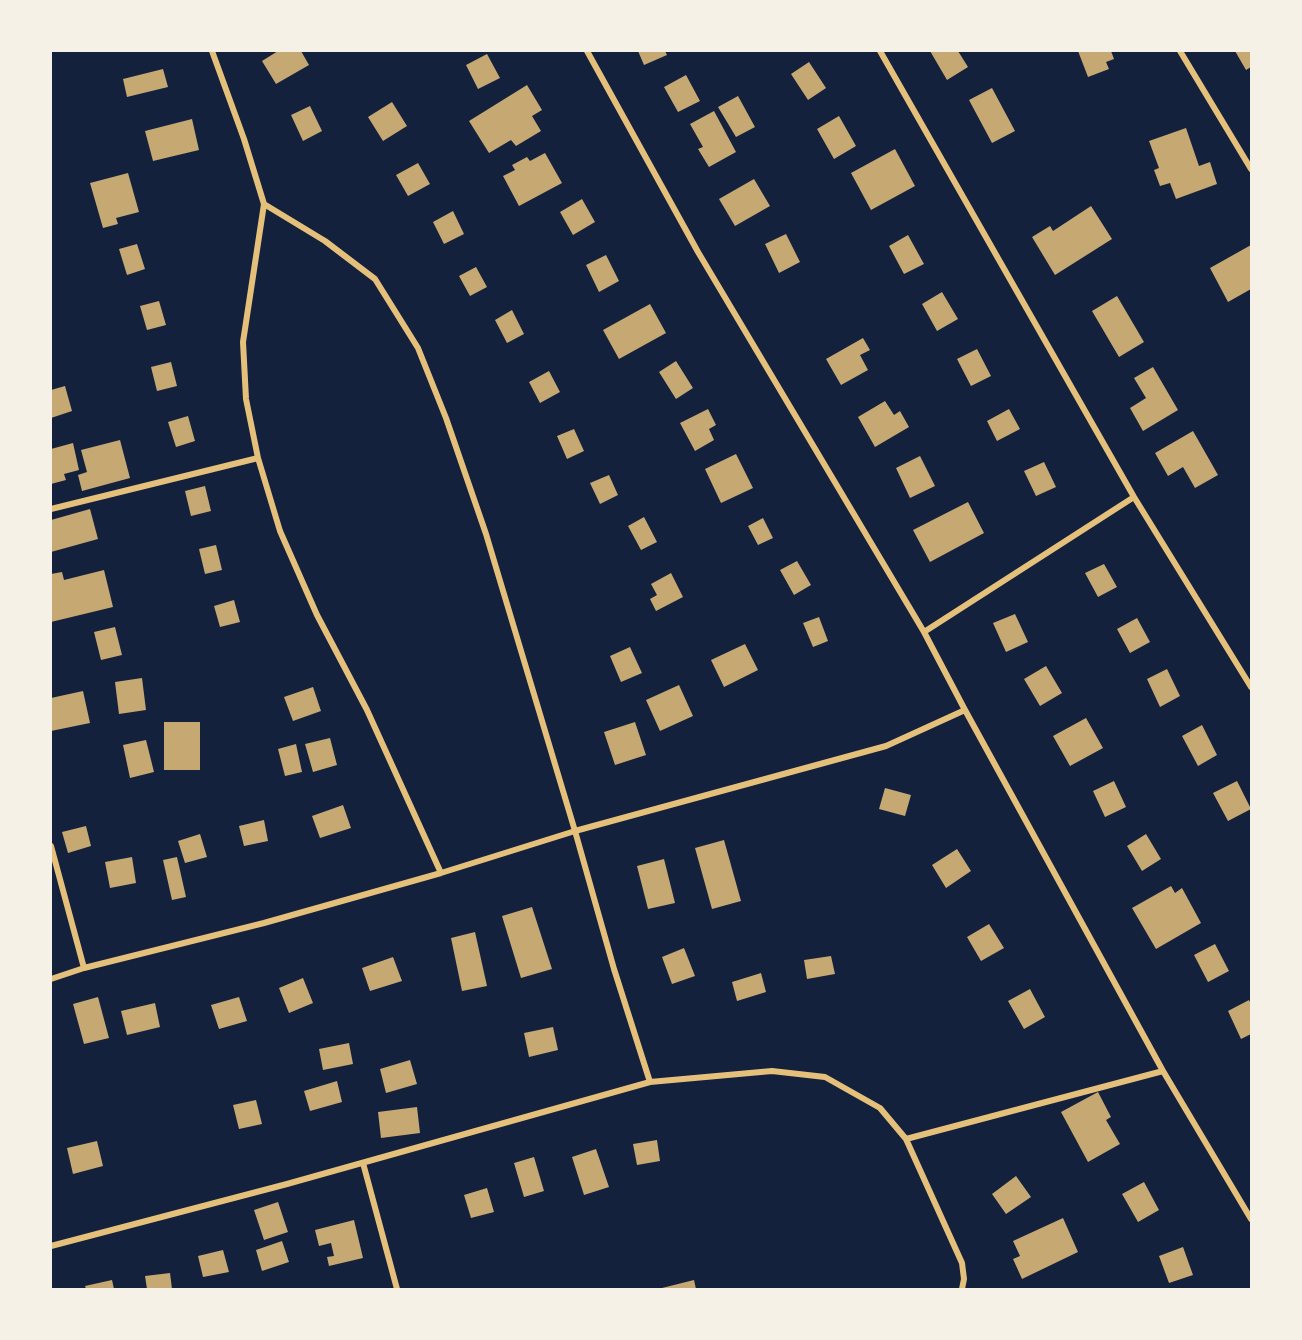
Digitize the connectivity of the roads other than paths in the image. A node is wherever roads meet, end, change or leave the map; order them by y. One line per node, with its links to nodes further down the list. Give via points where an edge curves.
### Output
1 (212, 51): 6 (street)
2 (587, 51): 10 (street, via 698,252)
3 (880, 51): 8 (street)
4 (1180, 51): 5 (street)
5 (1251, 169)
6 (264, 204): 7 (street, via 243,342 246,399); 13 (street, via 326,241 375,279 418,348 486,534)
7 (258, 458): 9 (street); 15 (street, via 280,531 317,615 367,710)
8 (1134, 497): 10 (street); 11 (street)
9 (51, 509)
10 (924, 632): 12 (street)
11 (1251, 687)
12 (965, 710): 13 (street, via 886,746); 18 (street)
13 (575, 831): 15 (street); 19 (street)
14 (51, 846): 16 (street)
15 (441, 873): 16 (street)
16 (84, 968): 17 (street)
17 (51, 979)
18 (1163, 1071): 20 (street); 22 (street)
19 (650, 1082): 20 (street, via 772,1071 825,1077 880,1108); 21 (street)
20 (906, 1139): 25 (street, via 962,1263)
21 (363, 1163): 23 (street); 24 (street)
22 (1251, 1219)
23 (51, 1246)
24 (397, 1289)
25 (962, 1289)

